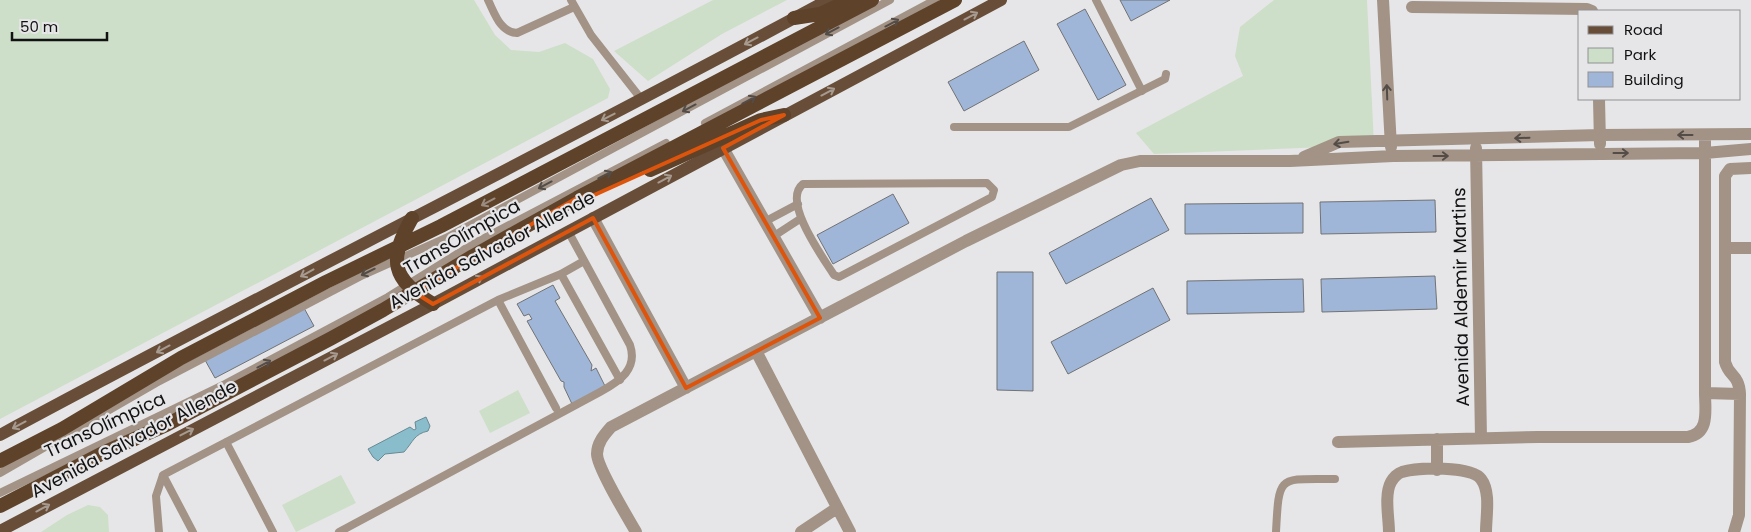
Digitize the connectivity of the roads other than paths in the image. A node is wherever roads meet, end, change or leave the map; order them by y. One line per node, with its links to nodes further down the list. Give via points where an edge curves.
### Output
1 (488, 0): 11 (lane, via 504,29 510,33 517,33)
2 (828, 0): 14 (main road)
3 (850, 0): 14 (highway, via 820,14)
4 (872, 0): 44 (highway, one-way to 44)
5 (890, 0): 44 (lane, TransOlímpica, one-way to 44, via 446,238)
6 (935, 0): 47 (lane, TransOlímpica, one-way to 6, via 473,244)
7 (956, 0): 34 (highway, Avenida Salvador Allende)
8 (1001, 0): 19 (main road, Avenida Salvador Allende, one-way to 8)
9 (1096, 0): 16 (lane)
10 (1383, 0): 25 (street, one-way to 10)
11 (572, 3): 17 (lane, via 595,41)
12 (1412, 7): 13 (street)
13 (1590, 10)
14 (794, 18): 17 (main road, one-way to 17)
15 (1166, 74): 16 (lane, via 1165,79)
16 (1142, 91): 20 (lane, via 1069,127)
17 (642, 100): 36 (main road, one-way to 36)
18 (1599, 100): 22 (street)
19 (784, 115): 26 (main road, Avenida Salvador Allende); 34 (highway, via 761,120 592,196)
20 (954, 127)
21 (1751, 134): 23 (street)
22 (1600, 135): 23 (street, one-way to 22); 24 (street, one-way to 24); 29 (street)
23 (1705, 135): 28 (street)
24 (1476, 139): 25 (street); 31 (street, Avenida Aldemir Martins)
25 (1389, 140): 30 (street); 32 (street, one-way to 32, via 1339,142)
26 (723, 148): 37 (main road, Avenida Salvador Allende, one-way to 26); 39 (street)
27 (1751, 149): 28 (street)
28 (1705, 153): 29 (street, one-way to 28); 54 (street)
29 (1600, 154): 31 (street)
30 (1393, 156): 31 (street, one-way to 31); 32 (street)
31 (1476, 156): 59 (street, Avenida Aldemir Martins)
32 (1290, 161): 50 (street, via 1140,161 1121,165)
33 (1751, 168): 42 (street, via 1730,169 1726,173)
34 (577, 198): 47 (highway, Avenida Salvador Allende)
35 (798, 204): 38 (lane); 38 (lane, via 798,192 803,184 988,183 994,190 992,197 839,277 834,276); 39 (lane)
36 (412, 218): 44 (highway); 57 (main road, one-way to 57)
37 (593, 218): 40 (main road, Avenida Salvador Allende); 53 (street)
38 (800, 219): 41 (lane)
39 (766, 221): 41 (street)
40 (568, 231): 45 (lane); 49 (main road, Avenida Salvador Allende, one-way to 40)
41 (774, 236): 50 (street)
42 (1725, 248): 43 (street); 55 (street, via 1725,362 1738,380)
43 (1751, 248)
44 (398, 254): 47 (highway, via 398,271); 62 (highway, via 326,282 181,358 62,429); 64 (lane, TransOlímpica, one-way to 64, via 156,383)
45 (584, 261): 46 (lane); 52 (lane, via 633,354 630,369)
46 (561, 274): 48 (lane); 52 (lane)
47 (410, 289): 49 (highway); 67 (lane, TransOlímpica, one-way to 47, via 226,384); 68 (highway, Avenida Salvador Allende, via 330,340 175,421)
48 (498, 300): 56 (lane); 60 (lane)
49 (433, 304): 72 (main road, Avenida Salvador Allende, one-way to 49)
50 (820, 318): 51 (street)
51 (756, 352): 53 (street); 70 (street)
52 (620, 380): 76 (lane)
53 (686, 388): 77 (street, via 611,427 598,447 598,461)
54 (1705, 393): 55 (street); 59 (street, via 1704,424 1696,436)
55 (1740, 394): 83 (street, via 1739,515)
56 (556, 408)
57 (0, 435)
58 (1436, 438): 59 (street); 61 (street); 63 (street)
59 (1481, 438)
60 (226, 442): 65 (lane); 75 (lane)
61 (1338, 442)
62 (0, 461)
63 (1437, 470): 81 (street, via 1403,471 1391,481); 82 (street, via 1464,470 1480,477 1486,496)
64 (0, 473)
65 (163, 475): 73 (lane, via 156,496); 74 (lane)
66 (1335, 479): 80 (lane, via 1286,482 1279,492)
67 (0, 493)
68 (22, 494): 69 (highway, Avenida Salvador Allende); 71 (highway, via 11,508)
69 (0, 506)
70 (837, 508): 78 (street); 79 (street)
71 (0, 513)
72 (0, 531)
73 (159, 532)
74 (193, 532)
75 (273, 532)
76 (339, 532)
77 (636, 532)
78 (801, 532)
79 (850, 532)
80 (1276, 532)
81 (1389, 532)
82 (1486, 532)
83 (1734, 532)

